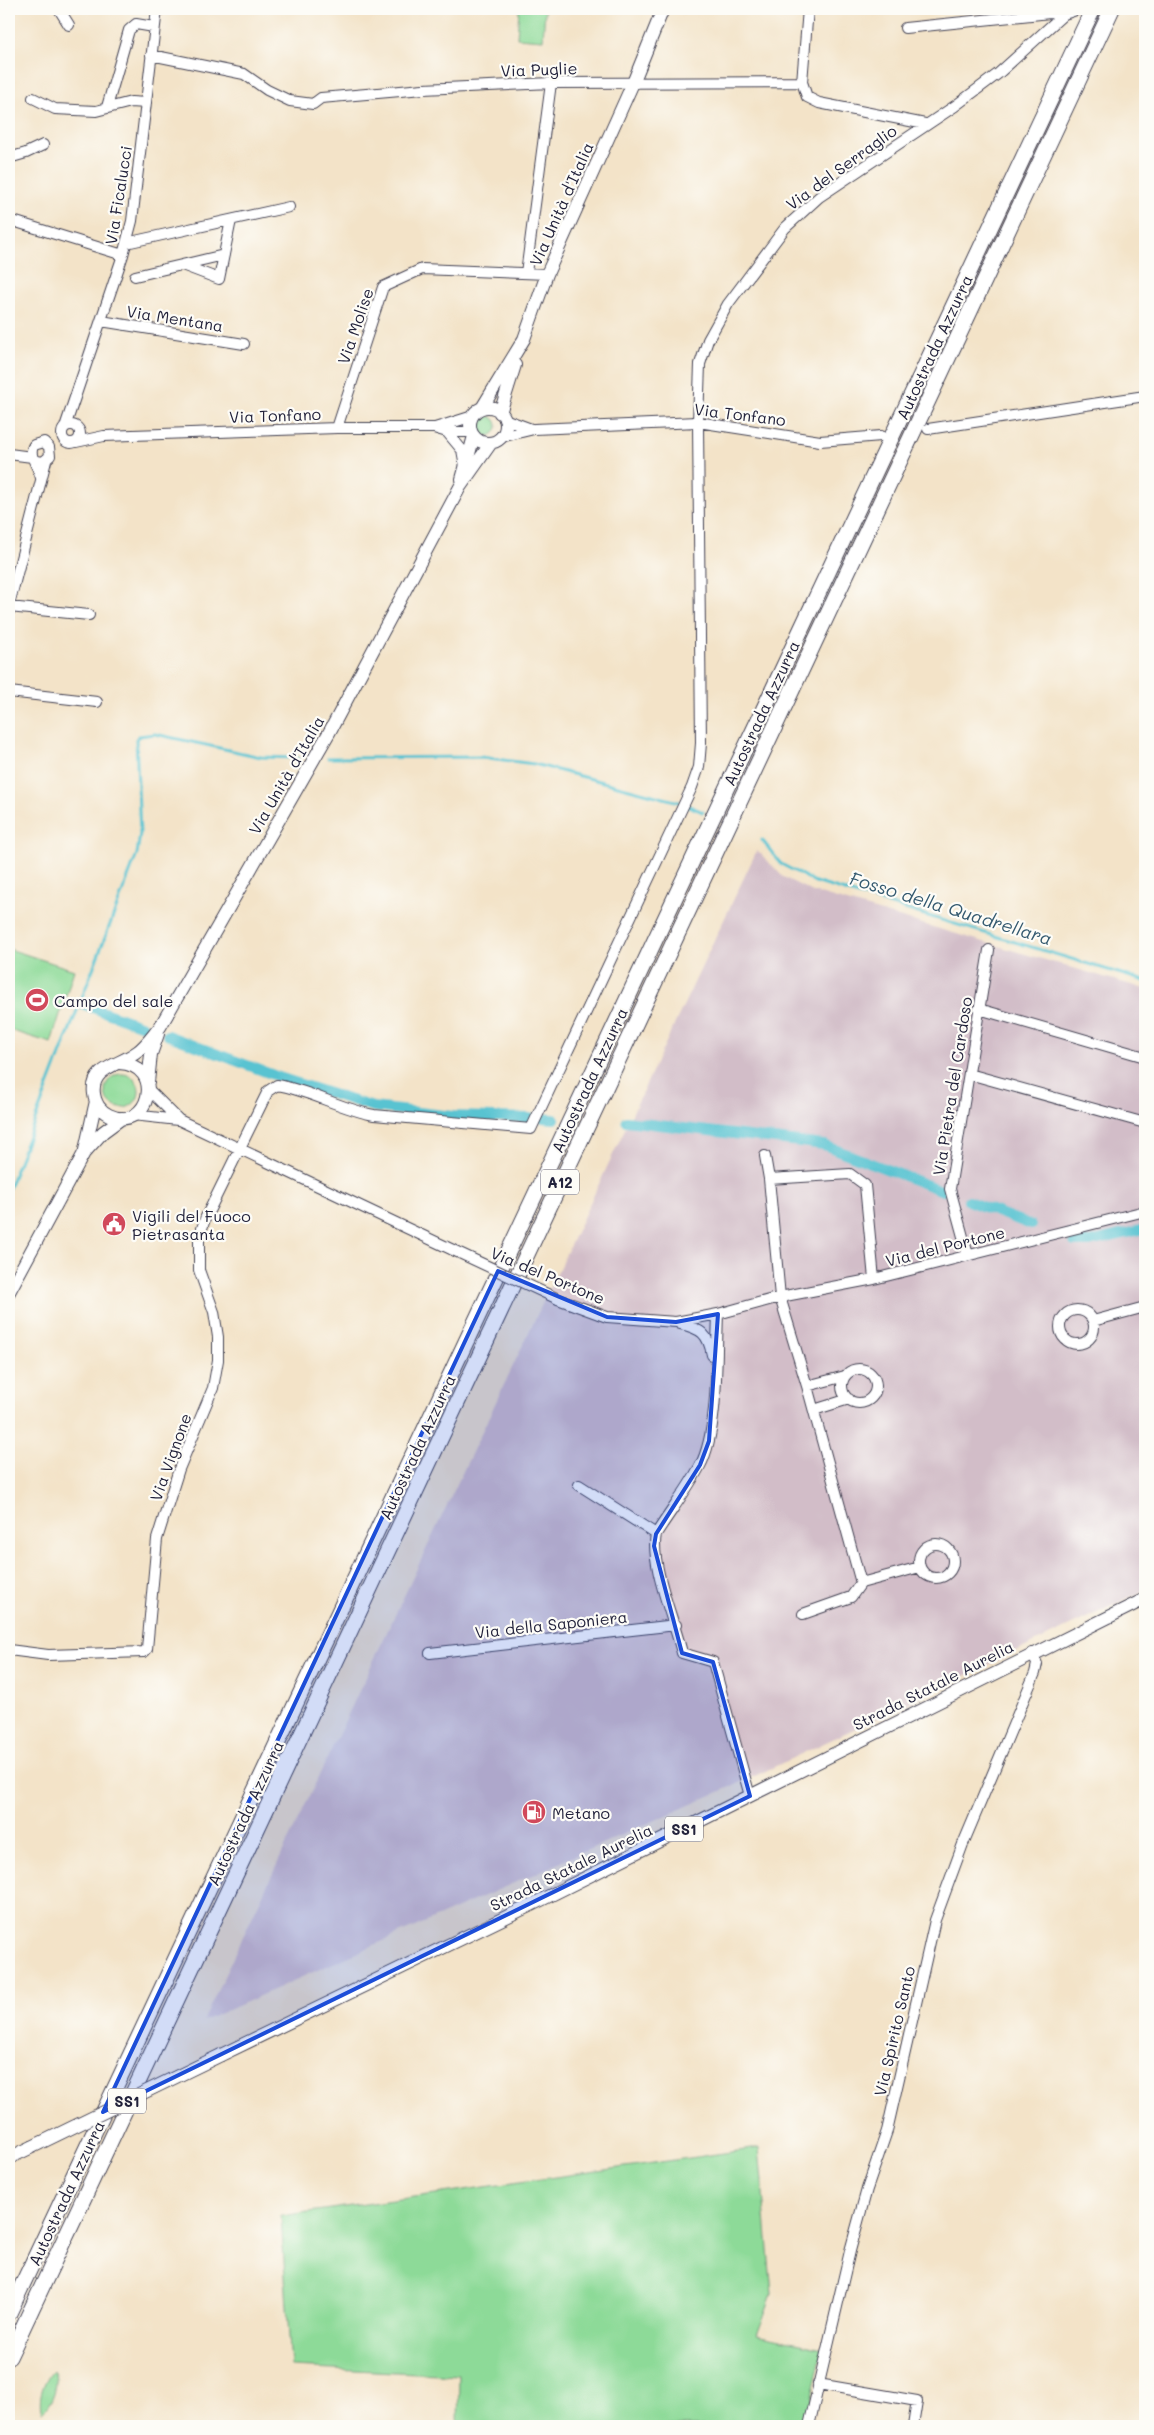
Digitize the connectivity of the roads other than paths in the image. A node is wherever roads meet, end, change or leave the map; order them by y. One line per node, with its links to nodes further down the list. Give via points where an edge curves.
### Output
1 (59, 9): 9 (street)
2 (157, 9): 10 (street, Via Ficalucci)
3 (663, 9): 15 (main road, Via Unità d'Italia)
4 (808, 9): 13 (street)
5 (1079, 9): 8 (street, Via del Serraglio)
6 (1093, 9): 101 (highway, Autostrada Azzurra / A12)
7 (1112, 9): 102 (highway, Autostrada Azzurra / A12)
8 (1064, 14): 11 (street, Via del Serraglio); 19 (street, Via del Serraglio, via 999,73)
9 (69, 25)
10 (154, 27): 12 (street, Via Ficalucci); 18 (street, via 136,24 129,30)
11 (905, 28)
12 (151, 55): 14 (street, Via Puglie, via 244,74 290,101 313,104 321,98 414,89); 17 (street, Via Ficalucci)
13 (802, 82): 15 (street, Via Puglie); 19 (street, via 807,97 819,104)
14 (551, 83): 15 (street, Via Puglie); 29 (street)
15 (633, 83): 30 (main road, Via Unità d'Italia)
16 (33, 98): 18 (street, via 55,109 96,111)
17 (146, 103): 18 (street, via 131,102); 25 (street, Via Ficalucci, via 132,221)
18 (107, 107)
19 (925, 124): 39 (street, Via del Serraglio, via 820,197 785,228 728,304 708,340 700,364)
20 (43, 145): 21 (street)
21 (9, 158)
22 (289, 207): 23 (street)
23 (231, 220): 25 (street); 27 (street)
24 (13, 221): 26 (street)
25 (126, 243): 26 (street, Via Ficalucci)
26 (123, 255): 32 (street, Via Ficalucci)
27 (224, 255): 28 (street); 28 (street, via 220,279)
28 (182, 265): 31 (street)
29 (526, 273): 30 (street, Via Molise); 40 (street, Via Molise, via 422,269 383,287)
30 (547, 274): 33 (main road, Via Unità d'Italia)
31 (135, 276)
32 (101, 321): 34 (street, Via Mentana); 36 (street, Via Ficalucci)
33 (524, 339): 37 (main road, Via Unità d'Italia); 38 (main road)
34 (244, 344)
35 (1145, 396): 44 (street)
36 (70, 408): 42 (street); 45 (street, Via Ficalucci)
37 (477, 412): 38 (main road, via 494,408); 41 (street); 47 (main road, via 470,424)
38 (502, 416): 43 (street, via 514,424); 50 (main road, via 506,426)
39 (698, 422): 43 (street, Via Tonfano); 49 (street, Via Tonfano, via 820,441); 71 (street, Via del Serraglio, via 699,767 531,1129 374,1115 352,1111 277,1085 268,1091)
40 (337, 428): 41 (street, Via Tonfano); 48 (street, Via Tonfano)
41 (434, 428): 46 (street, Via Tonfano)
42 (78, 429): 45 (street, via 71,425); 48 (street); 51 (street, via 80,437)
43 (534, 429): 50 (street)
44 (928, 429)
45 (64, 430): 51 (street, via 63,438); 53 (street, via 44,442 49,446)
46 (447, 432): 47 (street, Via Tonfano); 54 (street, via 462,450)
47 (473, 434): 50 (main road, via 482,442); 54 (main road)
48 (104, 436): 51 (street)
49 (881, 436)
50 (496, 440): 55 (main road)
51 (72, 442): 53 (street)
52 (12, 454): 53 (street)
53 (39, 456): 56 (street, via 42,481)
54 (465, 467): 55 (main road)
55 (460, 487): 62 (main road, Via Unità d'Italia, via 330,731)
56 (9, 606): 57 (street)
57 (89, 615)
58 (9, 692): 59 (street)
59 (97, 702)
60 (989, 950): 61 (street, Via Pietra del Cardoso)
61 (979, 1009): 63 (street); 65 (street, Via Pietra del Cardoso)
62 (160, 1027): 64 (main road, Via Unità d'Italia, via 138,1052); 66 (main road, via 151,1054)
63 (1145, 1057)
64 (119, 1063): 66 (main road, via 137,1068); 67 (main road, via 108,1066 100,1074 94,1090)
65 (969, 1074): 70 (street); 76 (street, Via Pietra del Cardoso, via 950,1189)
66 (148, 1087): 68 (main road, via 143,1108); 69 (street, Via del Portone)
67 (96, 1101): 68 (main road, via 106,1114); 72 (main road)
68 (128, 1117): 69 (street); 72 (main road, via 103,1132)
69 (179, 1120): 71 (street, Via del Portone)
70 (1145, 1123)
71 (241, 1149): 83 (street, Via del Portone, bridge, via 558,1299 607,1317); 96 (street, Via Vignone, via 199,1238 199,1270 214,1312 218,1360 214,1388 179,1469 157,1539 147,1649 144,1652 48,1655)
72 (84, 1153): 78 (main road)
73 (765, 1156): 74 (street)
74 (769, 1179): 77 (street, via 850,1174 865,1185); 79 (street)
75 (1145, 1211): 76 (street, Via del Portone)
76 (968, 1255): 77 (street, Via del Portone)
77 (874, 1279): 79 (street, Via del Portone)
78 (9, 1292)
79 (780, 1297): 81 (street, Via del Portone); 86 (street)
80 (1145, 1307): 82 (street)
81 (718, 1314): 83 (street, Via del Portone); 84 (street)
82 (1093, 1321)
83 (676, 1322): 84 (street, via 697,1328 709,1340)
84 (716, 1371): 90 (street, via 709,1441 700,1465)
85 (845, 1376): 86 (street); 87 (street, via 842,1386); 87 (street, via 860,1369 871,1373 876,1383 870,1399 859,1402)
86 (807, 1386): 88 (street)
87 (849, 1399): 88 (street)
88 (814, 1410): 92 (street)
89 (579, 1485): 90 (street)
90 (656, 1534): 95 (street, via 657,1570)
91 (920, 1567): 92 (street)
92 (860, 1583): 94 (street, via 851,1598)
93 (1145, 1599): 98 (main road, Strada Statale Aurelia / SS1)
94 (803, 1614)
95 (676, 1625): 97 (street, Via della Saponiera); 99 (street, via 682,1652 714,1662)
96 (9, 1650)
97 (430, 1653)
98 (1032, 1653): 99 (main road, Strada Statale Aurelia / SS1); 103 (street, Via Spirito Santo, via 1037,1664 1035,1673 963,1844 935,1920 887,2131 857,2224)
99 (750, 1796): 100 (main road, Strada Statale Aurelia / SS1, bridge)
100 (9, 2158)
101 (9, 2313)
102 (9, 2356)
103 (818, 2384): 104 (street, Via Spirito Santo); 105 (street, via 917,2402)
104 (809, 2426)
105 (913, 2426)

